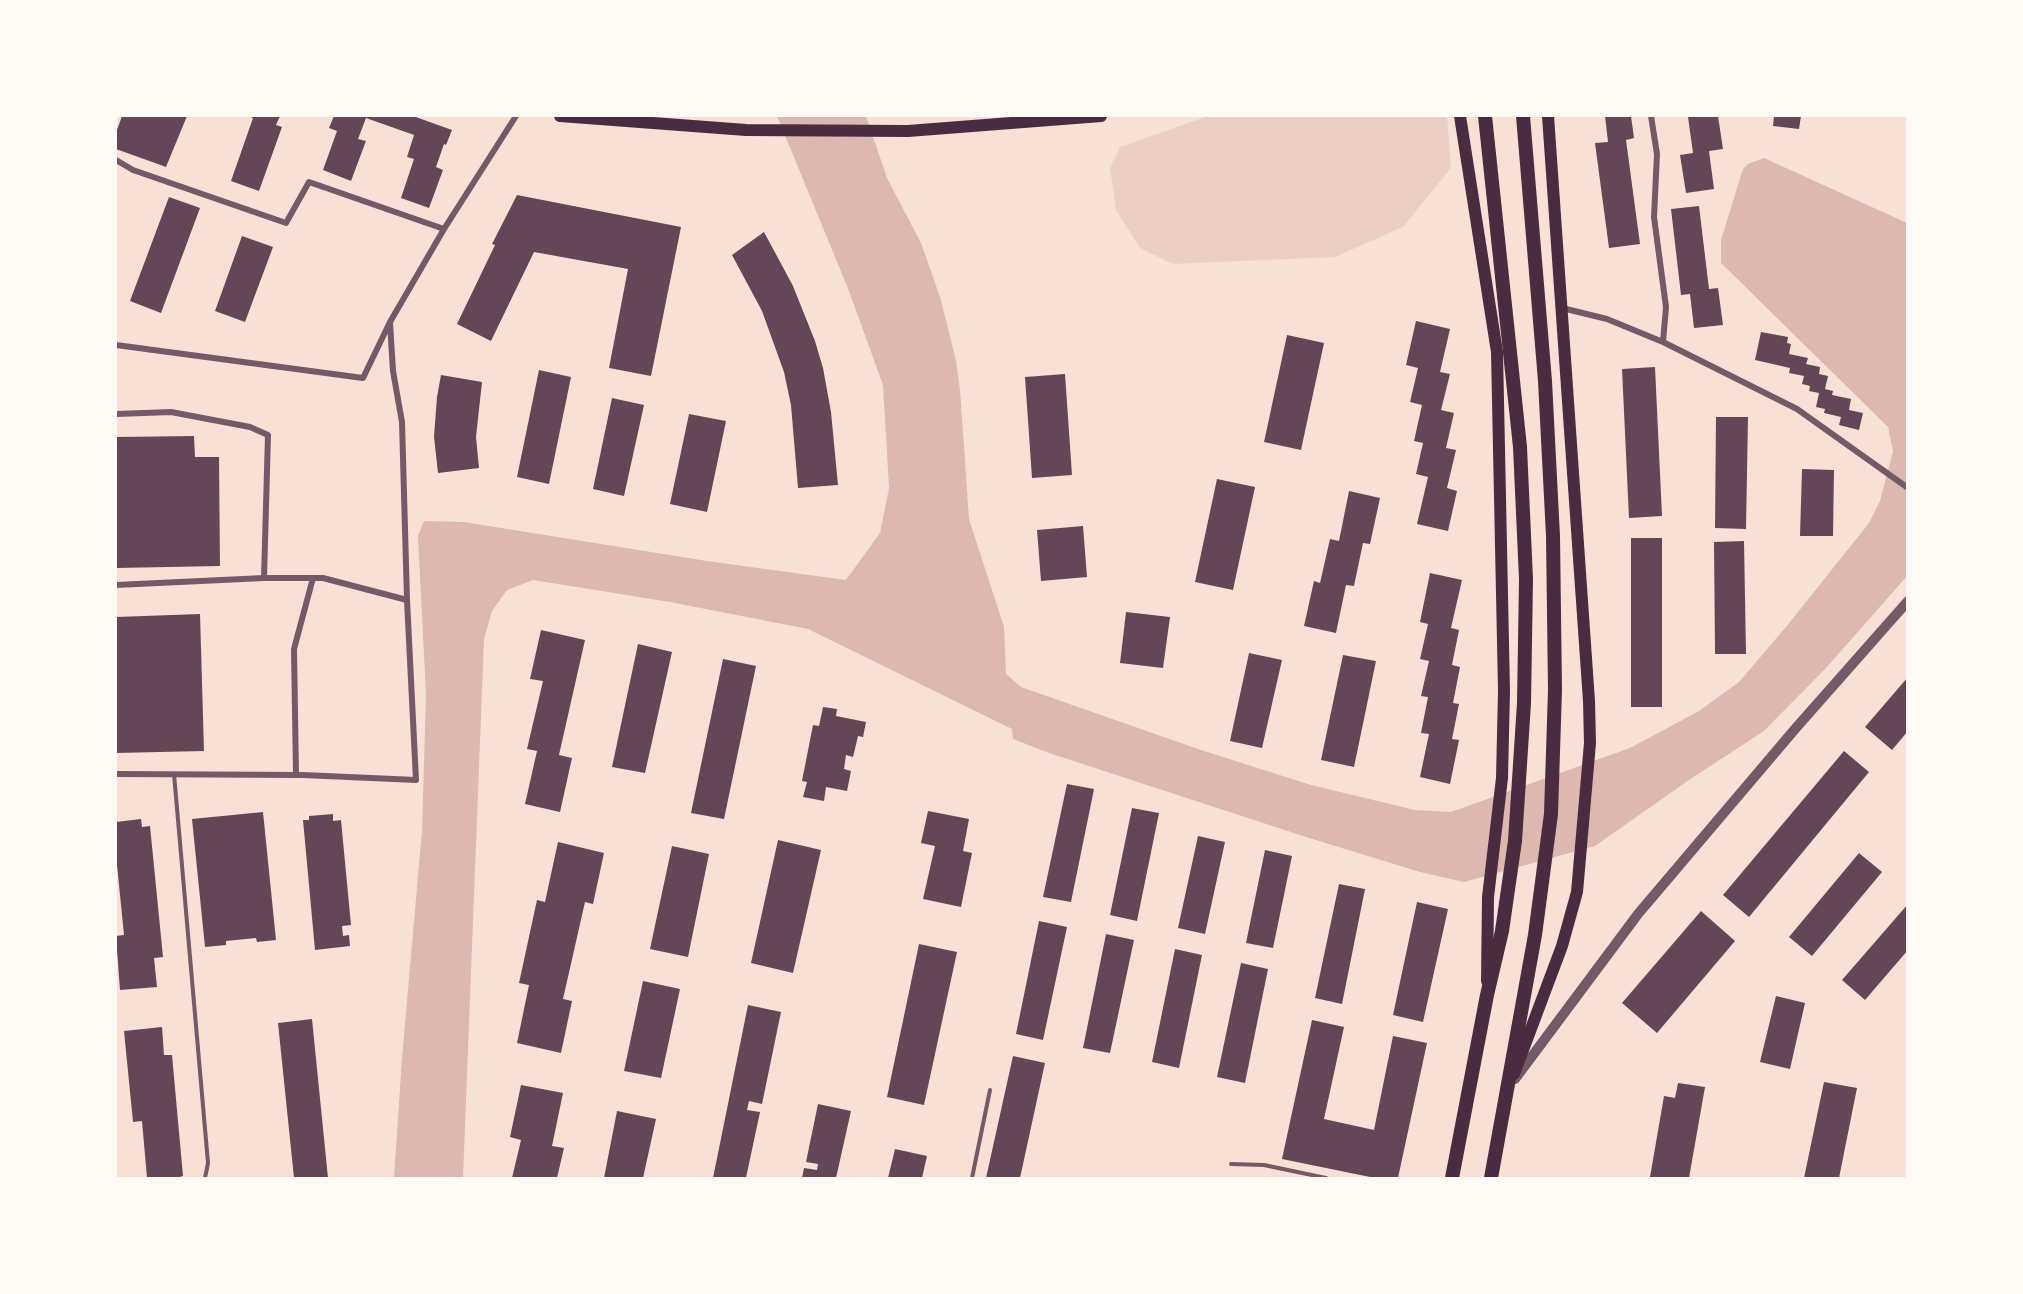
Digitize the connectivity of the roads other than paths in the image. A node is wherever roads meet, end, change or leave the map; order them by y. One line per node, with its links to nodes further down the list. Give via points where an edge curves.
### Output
1 (516, 116): 10 (street)
2 (560, 116): 3 (main road, via 746,130 908,131)
3 (1101, 116)
4 (1460, 116): 25 (main road, via 1497,352 1504,691 1502,778 1488,897)
5 (1485, 116): 25 (main road, via 1520,447 1526,579 1524,703 1515,841 1502,932)
6 (1523, 116): 26 (main road, via 1545,381 1555,690 1551,814)
7 (1548, 116): 11 (main road)
8 (1651, 116): 13 (street, via 1657,154 1654,217 1666,307)
9 (116, 160): 10 (street, via 133,170 286,223 309,182)
10 (444, 230): 12 (street)
11 (1561, 308): 13 (street, via 1607,319); 26 (main road, via 1590,743 1576,892 1562,946)
12 (390, 322): 14 (street, via 363,378); 20 (street, via 402,422)
13 (1663, 342): 16 (street, via 1797,409)
14 (116, 345)
15 (116, 414): 17 (street, via 171,412 250,427 268,435)
16 (1908, 488)
17 (264, 578): 18 (street); 19 (street)
18 (313, 578): 20 (street); 24 (street, via 294,649)
19 (116, 585)
20 (407, 600): 24 (street, via 416,780)
21 (1908, 601): 26 (street, via 1638,914)
22 (116, 774): 23 (street)
23 (174, 774): 24 (street); 29 (lane, via 208,1162)
24 (296, 775)
25 (1487, 995): 32 (main road)
26 (1509, 1086): 33 (main road)
27 (990, 1090): 30 (lane)
28 (1232, 1164): 31 (lane, via 1264,1165)
29 (205, 1179)
30 (972, 1179)
31 (1326, 1179)
32 (1452, 1179)
33 (1491, 1179)

